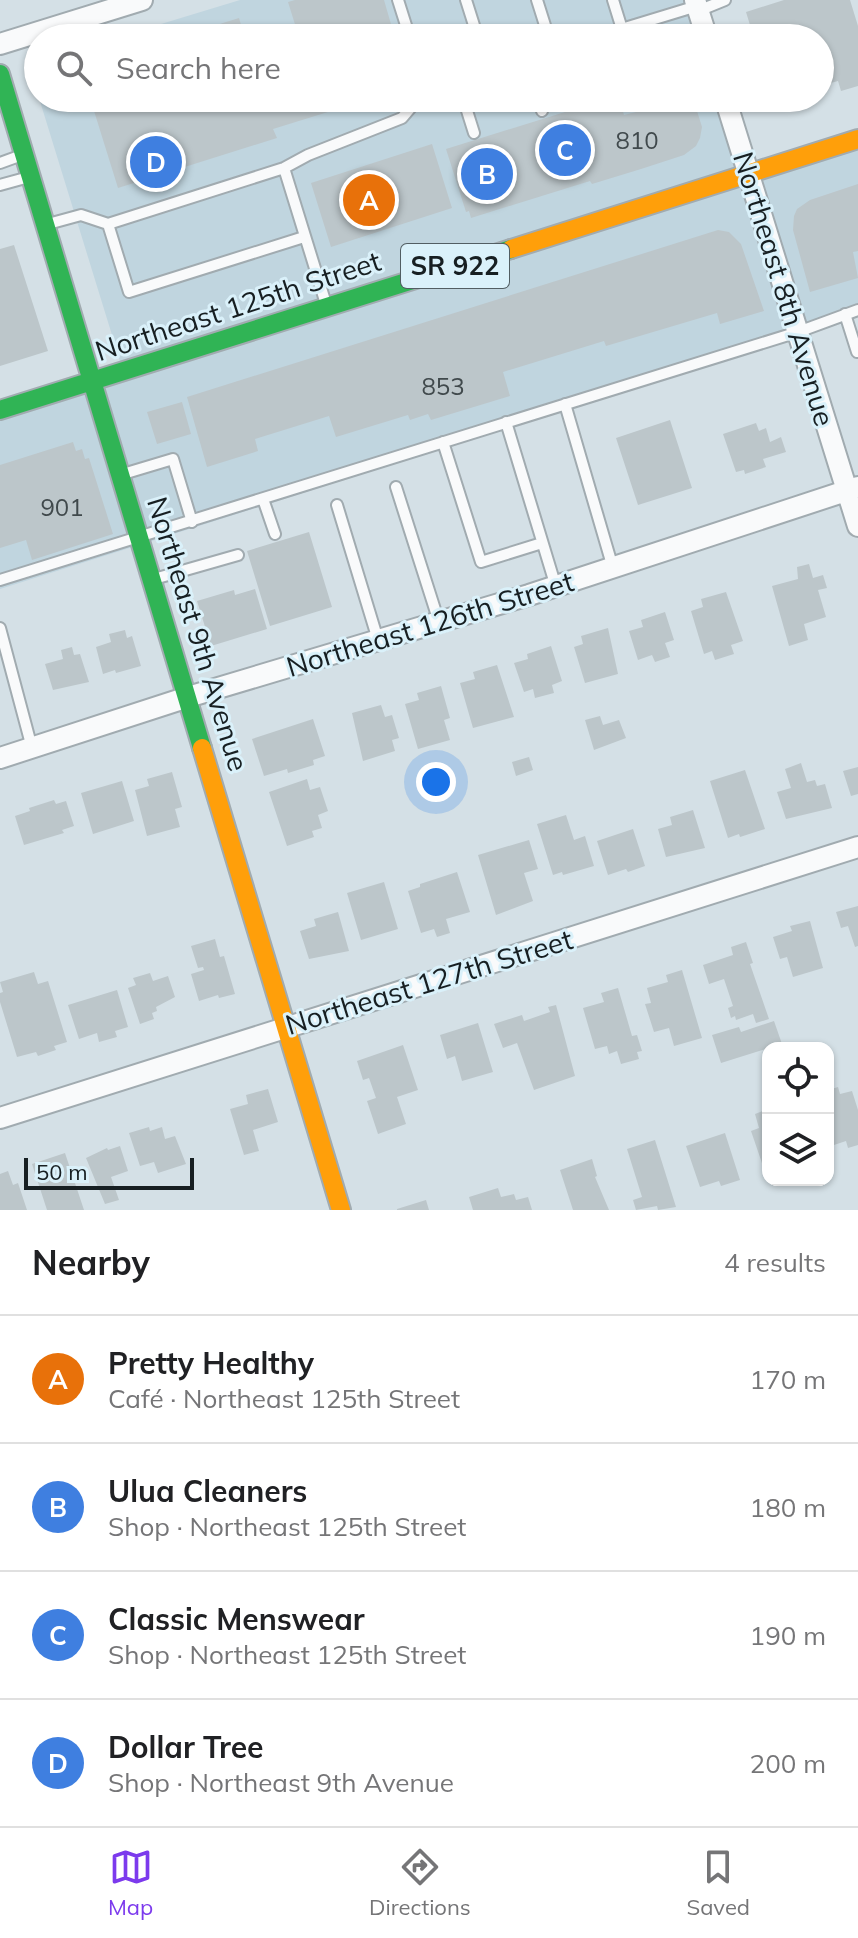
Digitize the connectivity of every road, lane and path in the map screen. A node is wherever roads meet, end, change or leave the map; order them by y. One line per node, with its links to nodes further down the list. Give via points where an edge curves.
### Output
1 (142, 0): 8 (street)
2 (398, 0): 9 (lane)
3 (466, 0): 10 (lane)
4 (537, 0): 11 (lane)
5 (613, 0): 12 (lane)
6 (725, 0): 7 (lane)
7 (697, 6): 13 (lane)
8 (65, 24)
9 (406, 24)
10 (474, 24)
11 (545, 24)
12 (620, 24)
13 (638, 24)
14 (24, 37): 15 (street)
15 (0, 44)
16 (0, 74): 22 (street, Northeast 9th Avenue)
17 (407, 112): 24 (lane)
18 (467, 112): 20 (lane)
19 (729, 112): 25 (street, Northeast 8th Avenue)
20 (474, 133)
21 (858, 139): 25 (street, Northeast 125th Street / SR 922)
22 (24, 154): 23 (lane); 26 (street, Northeast 9th Avenue)
23 (0, 163)
24 (284, 168): 28 (lane); 30 (lane)
25 (748, 173): 31 (street, Northeast 125th Street / SR 922); 34 (street, Northeast 8th Avenue)
26 (31, 176): 27 (lane); 29 (street, Northeast 9th Avenue)
27 (0, 185)
28 (108, 224): 29 (lane, via 81,215); 30 (lane, via 129,292)
29 (45, 225): 36 (street, Northeast 9th Avenue)
30 (304, 237): 31 (lane)
31 (327, 307): 36 (street, Northeast 125th Street / SR 922)
32 (858, 310): 33 (lane)
33 (845, 314): 34 (lane); 35 (lane)
34 (798, 332): 37 (lane); 43 (street, Northeast 8th Avenue)
35 (857, 352)
36 (92, 381): 38 (street, Northeast 125th Street / SR 922); 41 (street, Northeast 9th Avenue)
37 (565, 404): 39 (lane); 52 (lane)
38 (0, 410)
39 (506, 422): 40 (lane); 50 (lane)
40 (443, 442): 44 (lane); 50 (lane, via 481,562)
41 (120, 475): 46 (lane, via 173,459); 49 (street, Northeast 9th Avenue)
42 (396, 487): 56 (lane)
43 (852, 489): 47 (street, Northeast 8th Avenue); 52 (street, Northeast 126th Street)
44 (263, 499): 46 (lane); 48 (lane)
45 (337, 505): 58 (lane)
46 (192, 522): 49 (lane)
47 (858, 526)
48 (275, 534)
49 (140, 539): 53 (lane); 54 (street, Northeast 9th Avenue)
50 (542, 543): 55 (lane)
51 (238, 555): 54 (lane)
52 (613, 568): 55 (street, Northeast 126th Street)
53 (0, 580)
54 (152, 580): 59 (street, Northeast 9th Avenue)
55 (556, 587): 56 (street, Northeast 126th Street)
56 (439, 622): 58 (street, Northeast 126th Street)
57 (0, 628): 60 (lane)
58 (378, 640): 59 (street, Northeast 126th Street)
59 (188, 697): 60 (street, Northeast 126th Street); 63 (street, Northeast 9th Avenue)
60 (32, 748): 61 (street, Northeast 126th Street)
61 (0, 758)
62 (858, 847): 63 (street, Northeast 127th Street)
63 (284, 1027): 64 (street, Northeast 127th Street); 65 (street, Northeast 9th Avenue)
64 (0, 1118)
65 (341, 1210)

